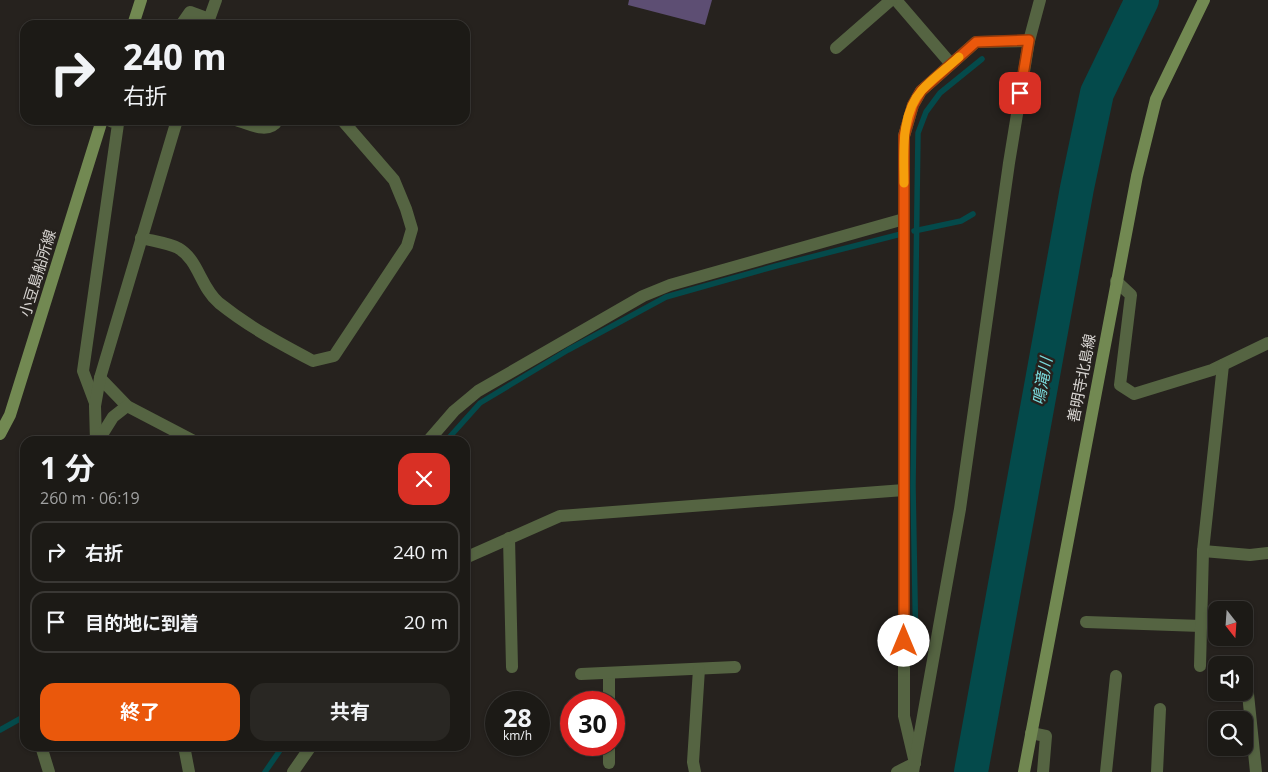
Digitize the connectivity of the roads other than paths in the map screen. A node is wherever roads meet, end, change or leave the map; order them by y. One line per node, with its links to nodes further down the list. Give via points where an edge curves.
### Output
1 (142, 0): 8 (main road)
2 (216, 0): 11 (street)
3 (891, 0): 13 (street)
4 (896, 0): 14 (street)
5 (1040, 0): 12 (street)
6 (1204, 0): 23 (main road, 善明寺北島線, via 1156,99)
7 (192, 6): 9 (street); 10 (street)
8 (135, 20)
9 (184, 20)
10 (206, 20)
11 (209, 20)
12 (1029, 40): 14 (street, via 976,42); 57 (street, via 960,509)
13 (836, 48)
14 (951, 64): 21 (street, via 921,91 908,120 904,136)
15 (100, 125): 29 (main road, 小豆島船所線, via 10,415)
16 (114, 125): 27 (street, via 83,371)
17 (175, 125): 22 (street)
18 (252, 125): 19 (street, via 270,128)
19 (274, 125)
20 (346, 125): 22 (street, via 394,180 412,229 407,246 334,356 314,361 259,332 217,302 206,289 190,257 178,248)
21 (904, 228): 33 (street, via 670,285 642,296 478,391 454,411); 34 (street)
22 (141, 238): 26 (street)
23 (1116, 281): 25 (street, via 1131,295 1120,385 1134,394); 51 (main road, 善明寺北島線)
24 (1268, 343): 25 (street)
25 (1223, 364): 36 (street)
26 (100, 378): 27 (street); 28 (street)
27 (95, 406): 30 (street)
28 (127, 406): 31 (street); 32 (street)
29 (0, 434)
30 (97, 436)
31 (101, 436)
32 (184, 436)
33 (432, 436)
34 (904, 490): 35 (street, via 560,516); 57 (street, via 904,716)
35 (509, 538): 38 (street); 42 (street)
36 (1203, 551): 37 (street, via 1250,555); 40 (street)
37 (1268, 553)
38 (470, 556)
39 (1086, 622): 40 (street)
40 (1201, 626): 41 (street)
41 (1200, 666)
42 (512, 667)
43 (734, 667): 44 (street)
44 (699, 669): 45 (street); 61 (street)
45 (609, 673): 46 (street); 48 (street)
46 (581, 674)
47 (1116, 676): 65 (street)
48 (609, 691)
49 (1249, 701): 67 (street)
50 (1160, 709): 66 (street)
51 (1031, 733): 63 (main road, 善明寺北島線); 64 (street, via 1046,736)
52 (42, 751): 58 (street)
53 (185, 751): 59 (street)
54 (308, 751): 60 (street)
55 (610, 756): 56 (street)
56 (610, 763)
57 (914, 768): 62 (street)
58 (48, 772)
59 (189, 772)
60 (293, 772)
61 (695, 772)
62 (897, 772)
63 (1024, 772)
64 (1043, 772)
65 (1106, 772)
66 (1157, 772)
67 (1256, 772)

